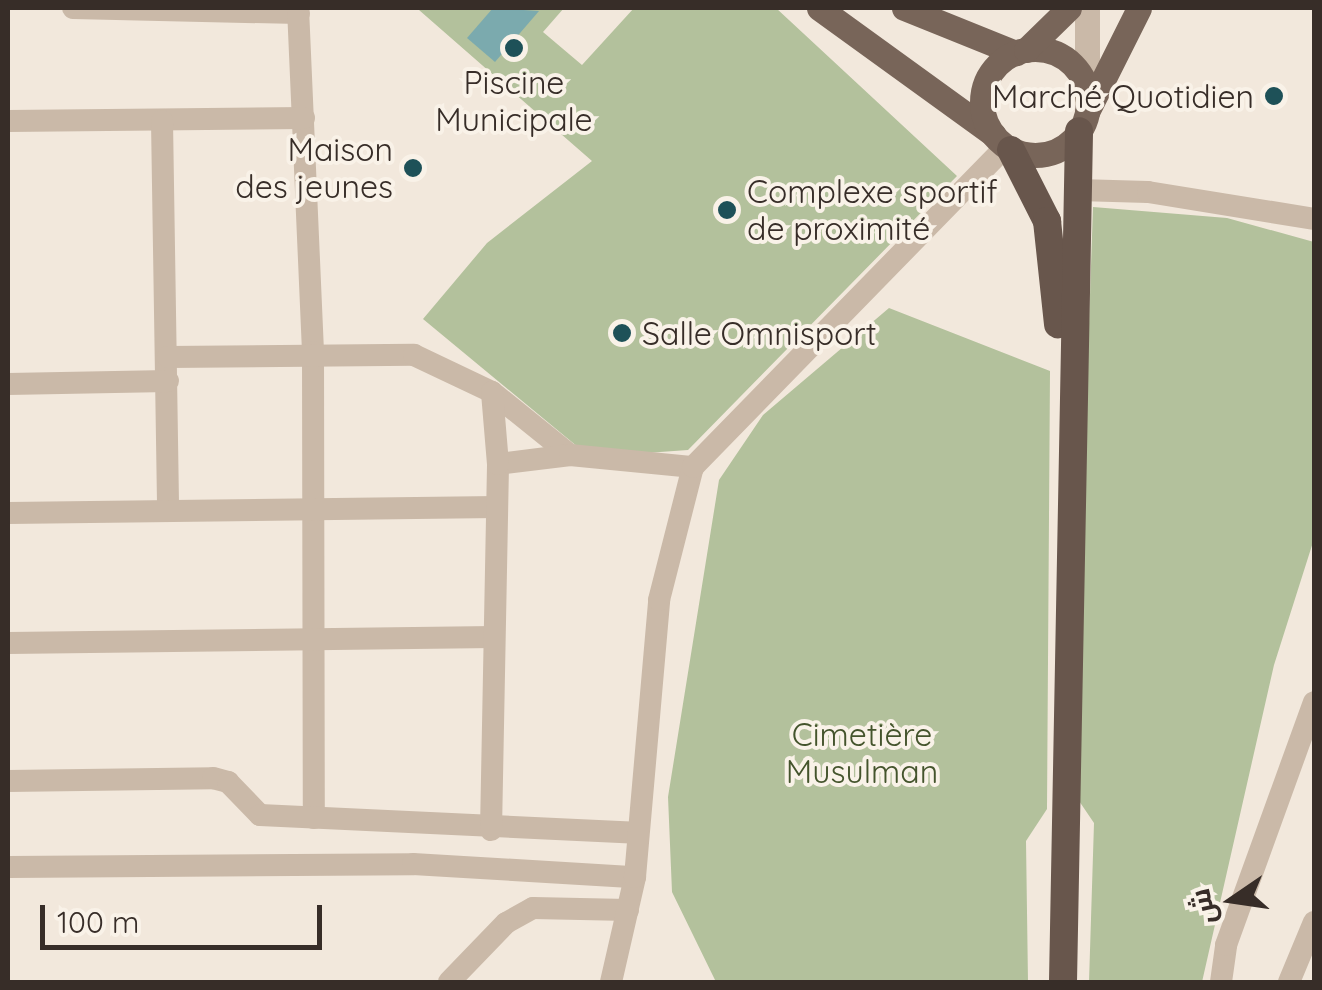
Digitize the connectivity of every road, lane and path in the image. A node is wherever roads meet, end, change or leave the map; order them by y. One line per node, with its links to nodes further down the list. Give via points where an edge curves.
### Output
1 (73, 8): 7 (street)
2 (819, 8): 13 (main road)
3 (904, 8): 8 (main road)
4 (1070, 8): 8 (main road)
5 (1087, 8): 9 (street)
6 (1139, 8): 9 (main road)
7 (298, 10): 10 (street)
8 (1021, 51): 9 (main road, via 1044,50 1074,67); 13 (main road, via 984,88)
9 (1084, 114): 13 (main road, via 1052,152); 14 (highway)
10 (304, 118): 12 (street); 16 (street)
11 (8, 121): 12 (street)
12 (162, 121): 17 (street)
13 (1003, 143): 22 (street); 41 (highway, via 1047,221 1057,295)
14 (1078, 190): 15 (street, via 1168,194); 42 (highway)
15 (1314, 219)
16 (313, 352): 17 (street); 19 (street, via 414,355); 24 (street)
17 (168, 369): 18 (street); 25 (street)
18 (8, 384)
19 (492, 392): 20 (street); 21 (street)
20 (570, 456): 21 (street); 22 (street)
21 (498, 464): 23 (street)
22 (693, 467): 34 (street, via 659,600)
23 (497, 507): 24 (street); 27 (street)
24 (314, 508): 25 (street); 28 (street)
25 (168, 511): 26 (street)
26 (8, 513)
27 (494, 637): 28 (street); 33 (street)
28 (315, 640): 29 (street); 32 (street)
29 (8, 643)
30 (1314, 702): 43 (street, via 1226,944)
31 (8, 781): 32 (street, via 213,778 228,782 260,815)
32 (314, 818): 33 (street)
33 (491, 830): 34 (street)
34 (636, 834): 36 (street)
35 (8, 867): 36 (street, via 413,864)
36 (635, 876): 37 (street)
37 (628, 910): 39 (street, via 533,908 506,922); 40 (street)
38 (1314, 922): 44 (street)
39 (449, 982)
40 (611, 982)
41 (1045, 982)
42 (1063, 982)
43 (1221, 982)
44 (1290, 982)

